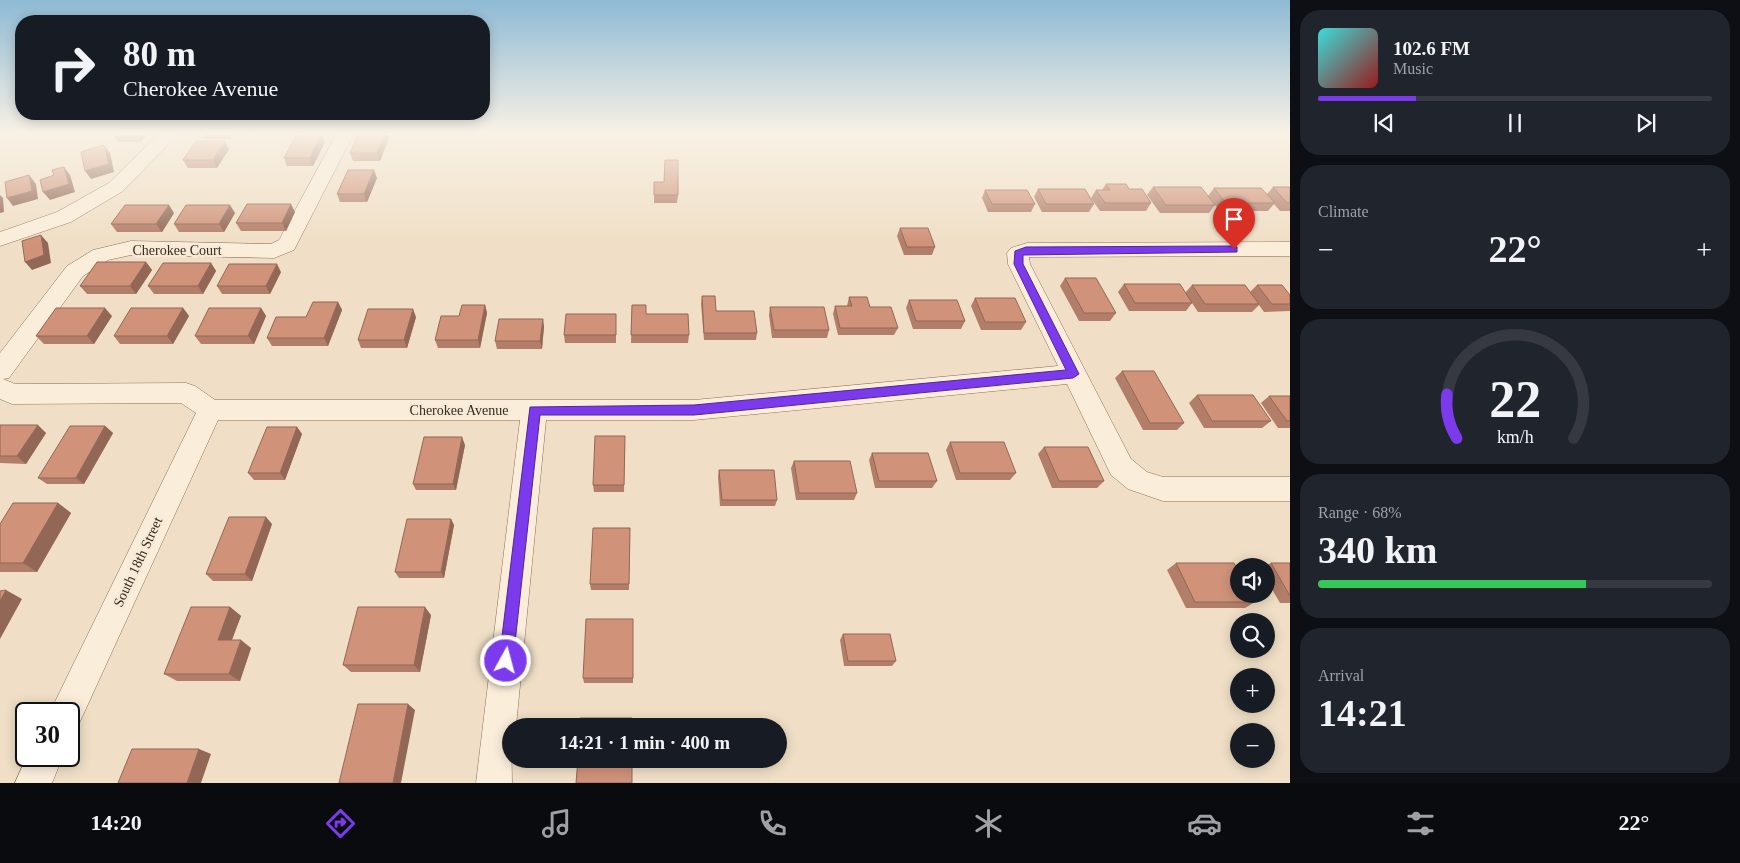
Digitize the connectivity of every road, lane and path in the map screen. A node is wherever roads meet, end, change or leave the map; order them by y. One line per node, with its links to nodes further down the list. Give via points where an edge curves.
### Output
1 (134, 169): 3 (street, via 116,187 64,217)
2 (327, 169): 5 (street, Cherokee Court, via 287,245 274,251 131,248 101,255 75,271)
3 (0, 239)
4 (1290, 249): 6 (street, via 1026,250 1018,253 1018,264)
5 (0, 371)
6 (1073, 374): 9 (street, Cherokee Avenue, via 694,410); 10 (street, via 1121,467 1138,481 1163,489)
7 (0, 388): 8 (street, via 12,394 186,393)
8 (210, 410): 9 (street, Cherokee Avenue); 11 (street, South 18th Street)
9 (534, 410): 14 (street)
10 (1290, 489)
11 (72, 702)
12 (41, 767): 13 (street)
13 (33, 783)
14 (494, 783)

